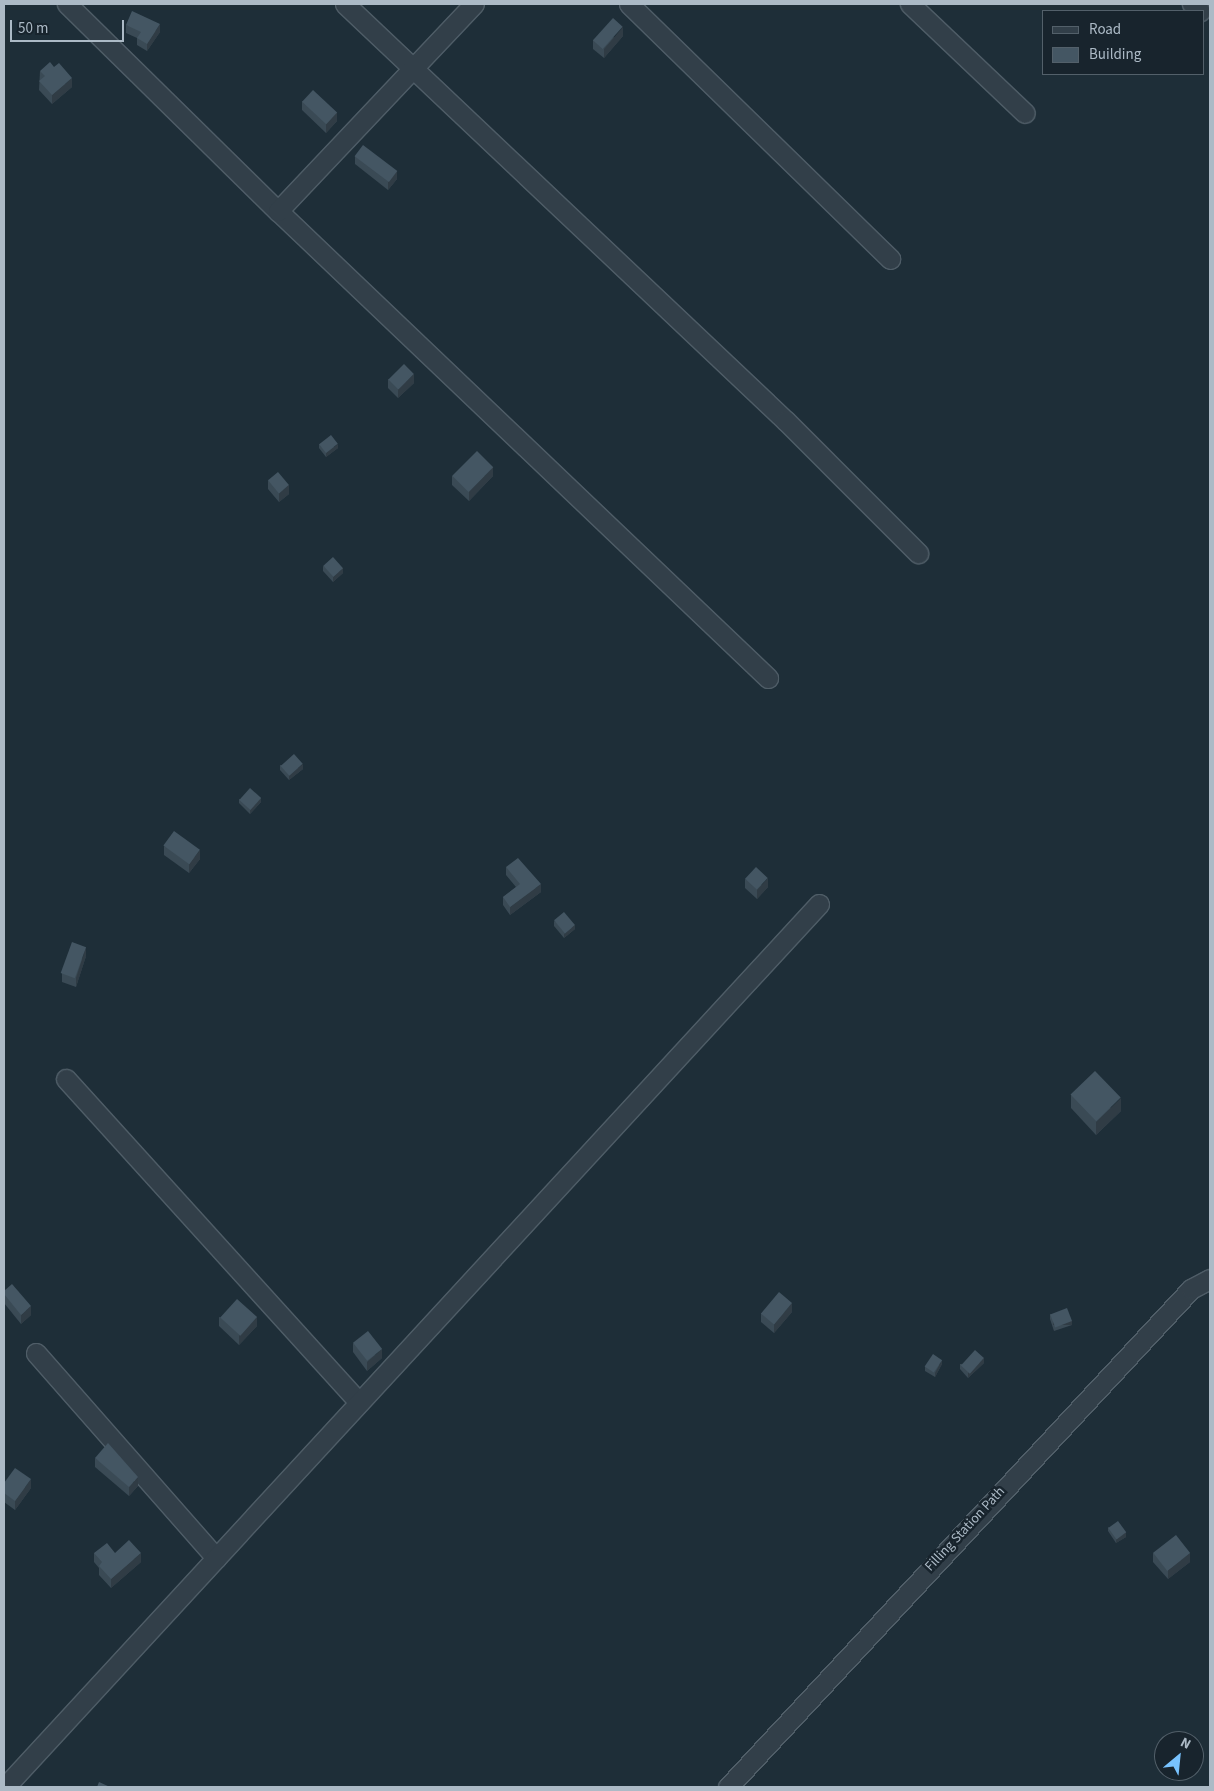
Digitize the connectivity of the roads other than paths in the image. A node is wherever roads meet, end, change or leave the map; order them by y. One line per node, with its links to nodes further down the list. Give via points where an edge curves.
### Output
1 (66, 4): 8 (street)
2 (344, 4): 6 (street)
3 (474, 4): 6 (street)
4 (629, 4): 9 (street)
5 (910, 4): 7 (street)
6 (413, 68): 8 (street); 10 (street, via 779,414)
7 (1025, 114)
8 (278, 211): 11 (street)
9 (890, 259)
10 (918, 553)
11 (768, 678)
12 (819, 904): 16 (street)
13 (66, 1079): 16 (street)
14 (1210, 1279): 19 (street, Filling Station Path, via 1191,1288)
15 (36, 1353): 17 (street)
16 (359, 1402): 17 (street)
17 (216, 1558): 18 (street)
18 (5, 1787)
19 (728, 1787)

